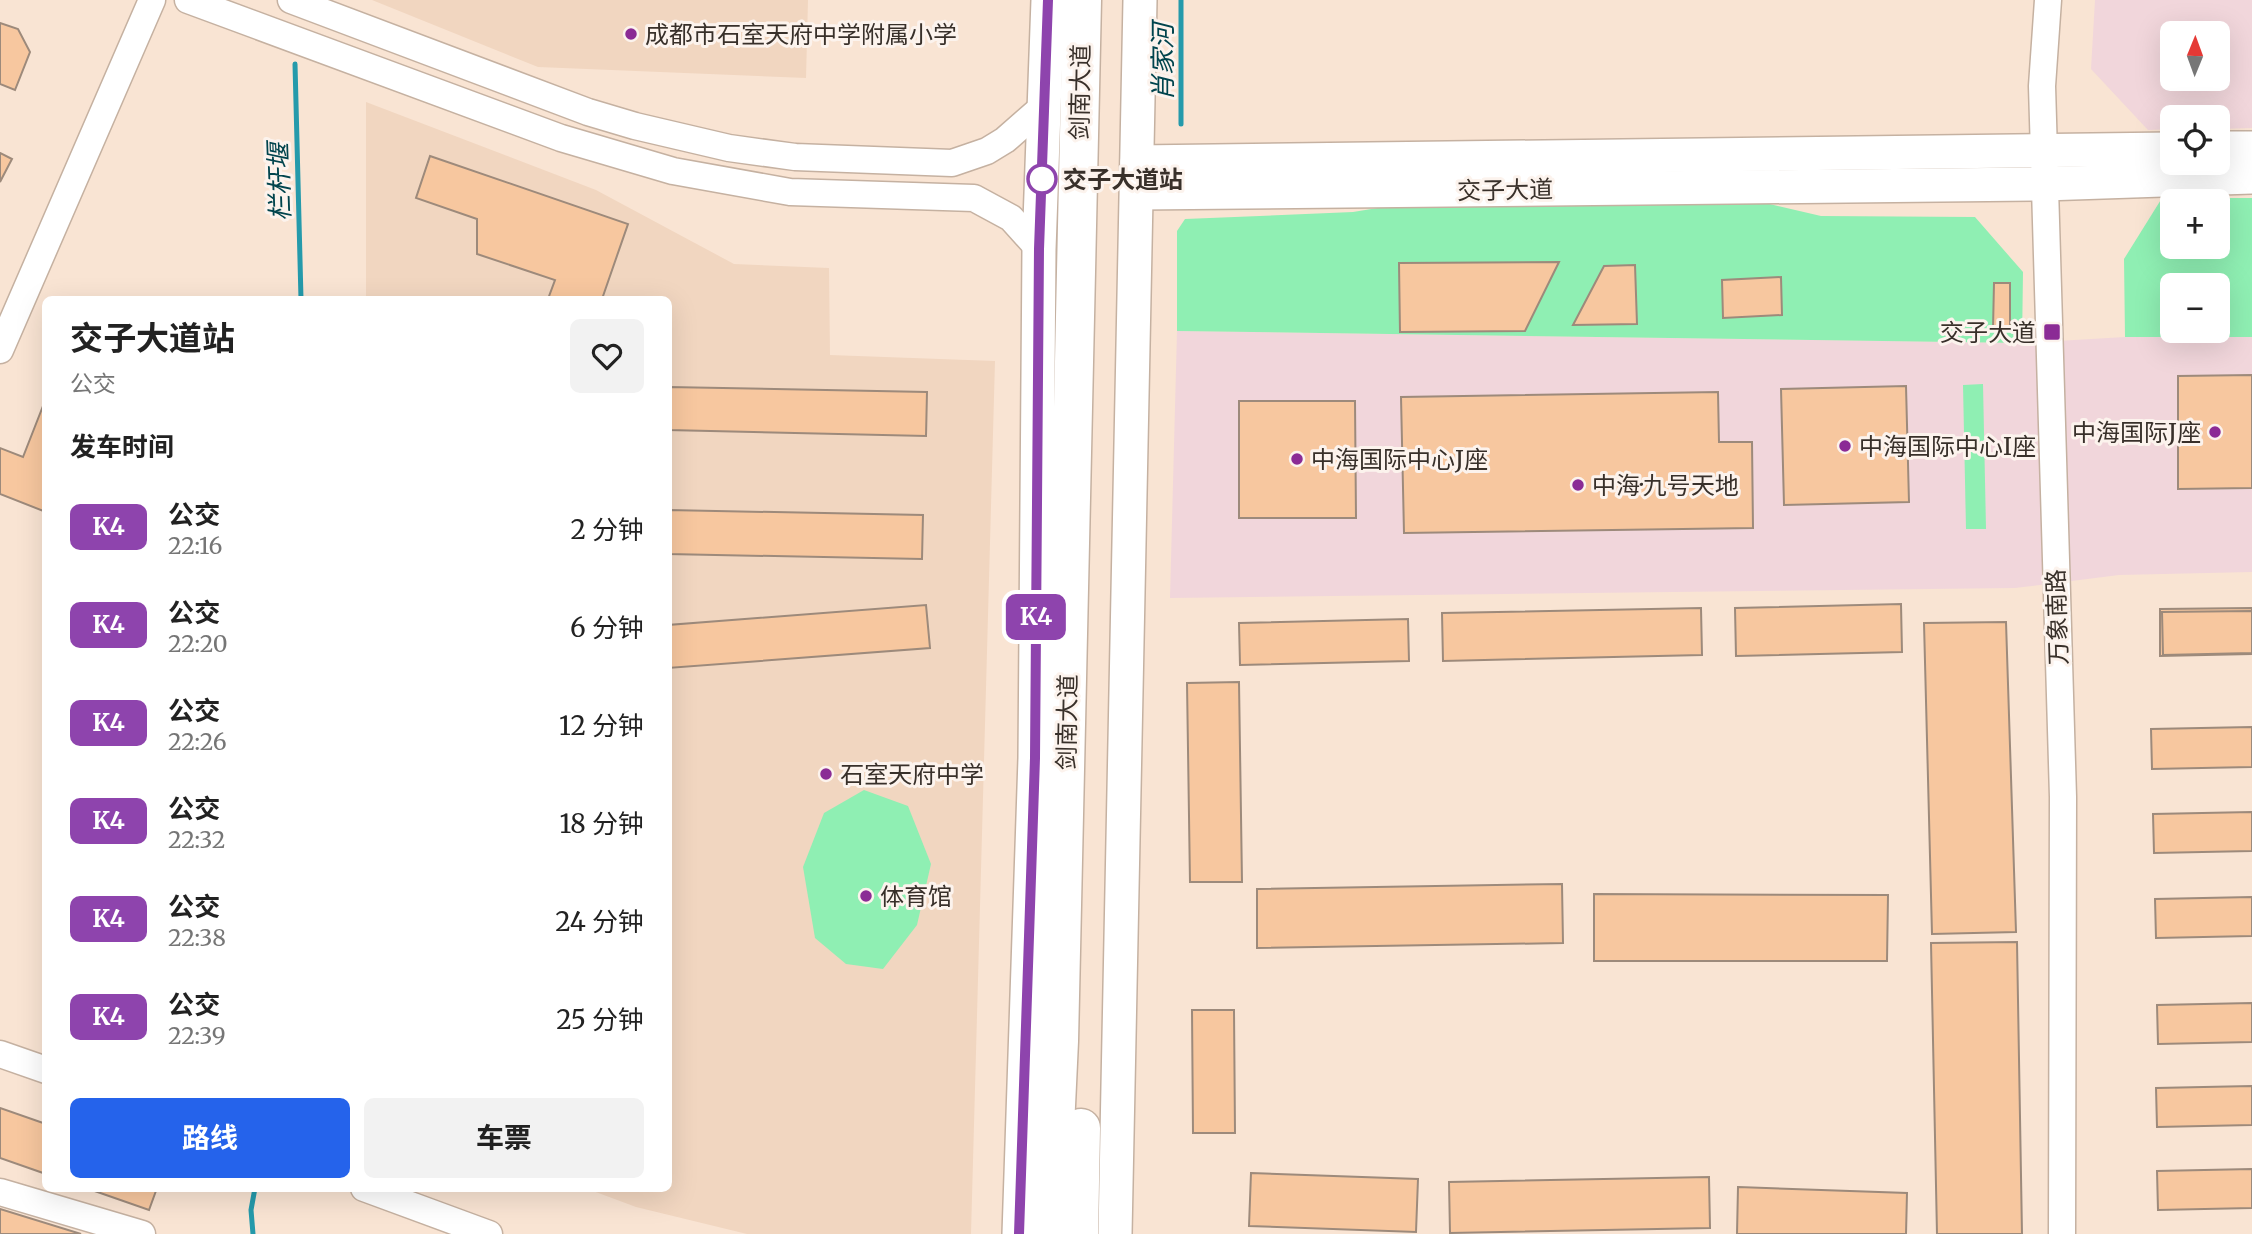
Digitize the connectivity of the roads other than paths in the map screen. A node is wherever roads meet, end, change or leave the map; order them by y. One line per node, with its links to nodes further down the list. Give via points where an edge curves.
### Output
1 (152, 0): 18 (street)
2 (188, 0): 17 (street, via 561,138 674,171 790,192 974,198 1011,218)
3 (291, 0): 9 (street, via 588,111 742,150 794,157 952,163 1005,140)
4 (1048, 0): 9 (main road)
5 (1082, 0): 19 (highway, 剑南大道)
6 (1106, 0): 30 (highway, 剑南大道)
7 (1140, 0): 15 (main road)
8 (2048, 0): 13 (street, 万象南路)
9 (1045, 105): 17 (main road)
10 (2230, 148): 11 (main road)
11 (2252, 148)
12 (2160, 149): 13 (main road, 交子大道)
13 (2043, 150): 15 (main road, 交子大道); 16 (street, 万象南路)
14 (2252, 177): 16 (main road, 交子大道)
15 (1137, 178): 16 (main road, 交子大道); 31 (main road)
16 (2045, 184): 32 (street, 万象南路, via 2063,797)
17 (1039, 249): 22 (main road, via 1035,758)
18 (0, 350)
19 (1059, 1041): 22 (main road); 29 (highway, 剑南大道)
20 (0, 1054): 21 (street)
21 (42, 1069)
22 (1022, 1106): 28 (main road)
23 (0, 1192): 26 (street)
24 (372, 1192): 25 (street)
25 (423, 1222): 27 (street)
26 (142, 1234)
27 (489, 1234)
28 (1019, 1234)
29 (1051, 1234)
30 (1079, 1234)
31 (1115, 1234)
32 (2062, 1234)

